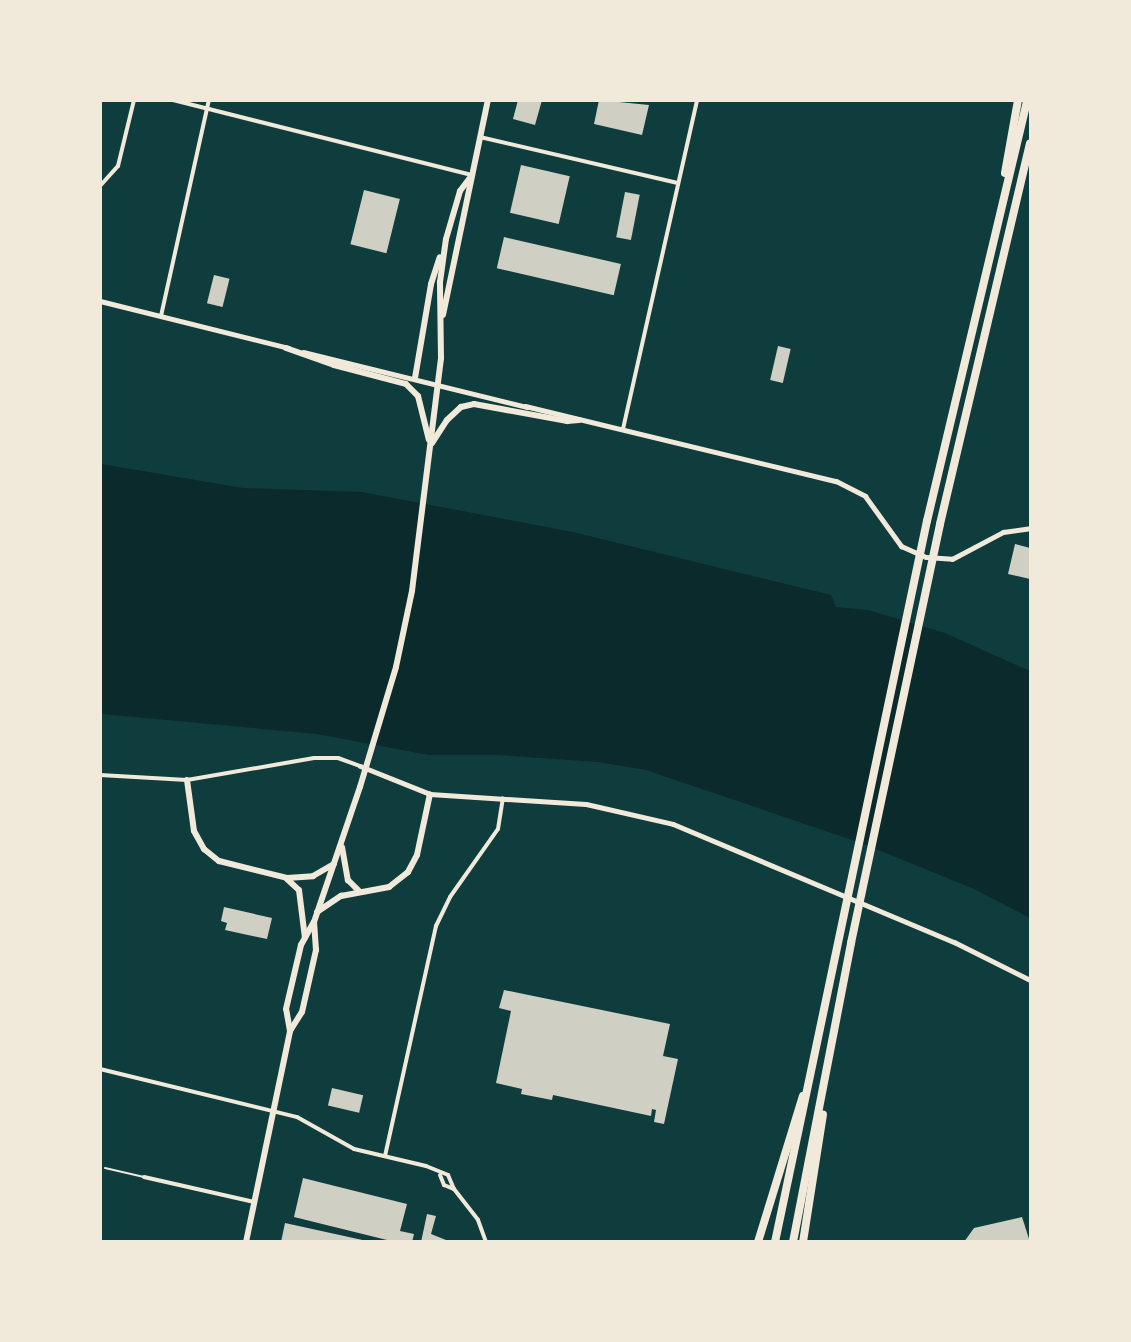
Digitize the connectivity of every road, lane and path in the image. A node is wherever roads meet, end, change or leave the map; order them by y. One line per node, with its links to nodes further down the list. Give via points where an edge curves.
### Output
1 (134, 100): 13 (street, via 118,166)
2 (173, 100): 8 (street)
3 (209, 100): 8 (street)
4 (488, 100): 9 (main road)
5 (697, 100): 12 (street)
6 (1018, 100): 14 (highway)
7 (1027, 100): 14 (highway)
8 (207, 108): 11 (street); 17 (street)
9 (480, 137): 11 (main road); 12 (street)
10 (1030, 144): 38 (highway, via 940,524)
11 (472, 175): 15 (main road, via 460,191); 18 (main road)
12 (678, 183): 22 (street)
13 (100, 186)
14 (999, 217): 40 (highway, via 927,520)
15 (446, 239): 18 (main road, via 440,282); 20 (main road, via 431,284)
16 (100, 301): 17 (street)
17 (161, 316): 19 (street)
18 (440, 328): 23 (main road, via 441,358)
19 (286, 348): 20 (street); 23 (main road, via 406,384 418,396)
20 (415, 378): 21 (street)
21 (583, 420): 22 (street); 23 (main road, via 567,421 474,404 461,407 447,420)
22 (623, 429): 24 (street, via 836,480 865,496 901,546 926,556 952,559 1003,532)
23 (430, 447): 30 (main road, via 419,552 403,633)
24 (1030, 528)
25 (360, 766): 27 (street, via 338,759 314,758); 28 (street)
26 (100, 775): 27 (street)
27 (187, 780): 32 (main road, via 191,819 204,849 227,865)
28 (430, 794): 29 (street); 33 (main road, via 417,855 408,872 389,887)
29 (503, 798): 37 (street, via 607,808 673,824 954,942); 43 (street, via 498,829 450,897 436,926)
30 (341, 844): 31 (main road); 33 (main road, via 348,880)
31 (335, 864): 32 (main road, via 313,876); 34 (main road)
32 (287, 878): 36 (main road, via 299,890)
33 (359, 891): 34 (main road, via 332,900)
34 (317, 913): 35 (main road)
35 (314, 922): 36 (main road); 39 (main road, via 316,950 302,1011)
36 (305, 939): 39 (main road, via 286,1009)
37 (1030, 980)
38 (839, 1003): 53 (highway); 54 (highway)
39 (290, 1031): 42 (main road)
40 (814, 1063): 51 (highway); 52 (highway)
41 (100, 1069): 42 (street)
42 (272, 1110): 43 (street, via 297,1117 354,1149); 48 (main road)
43 (385, 1156): 45 (street, via 426,1166)
44 (105, 1168): 46 (lane)
45 (441, 1174): 47 (street, via 448,1176); 47 (street, via 444,1185)
46 (144, 1177): 48 (street)
47 (454, 1189): 50 (street, via 478,1220)
48 (254, 1202): 49 (main road)
49 (246, 1242)
50 (486, 1242)
51 (758, 1242)
52 (775, 1242)
53 (793, 1242)
54 (803, 1242)

